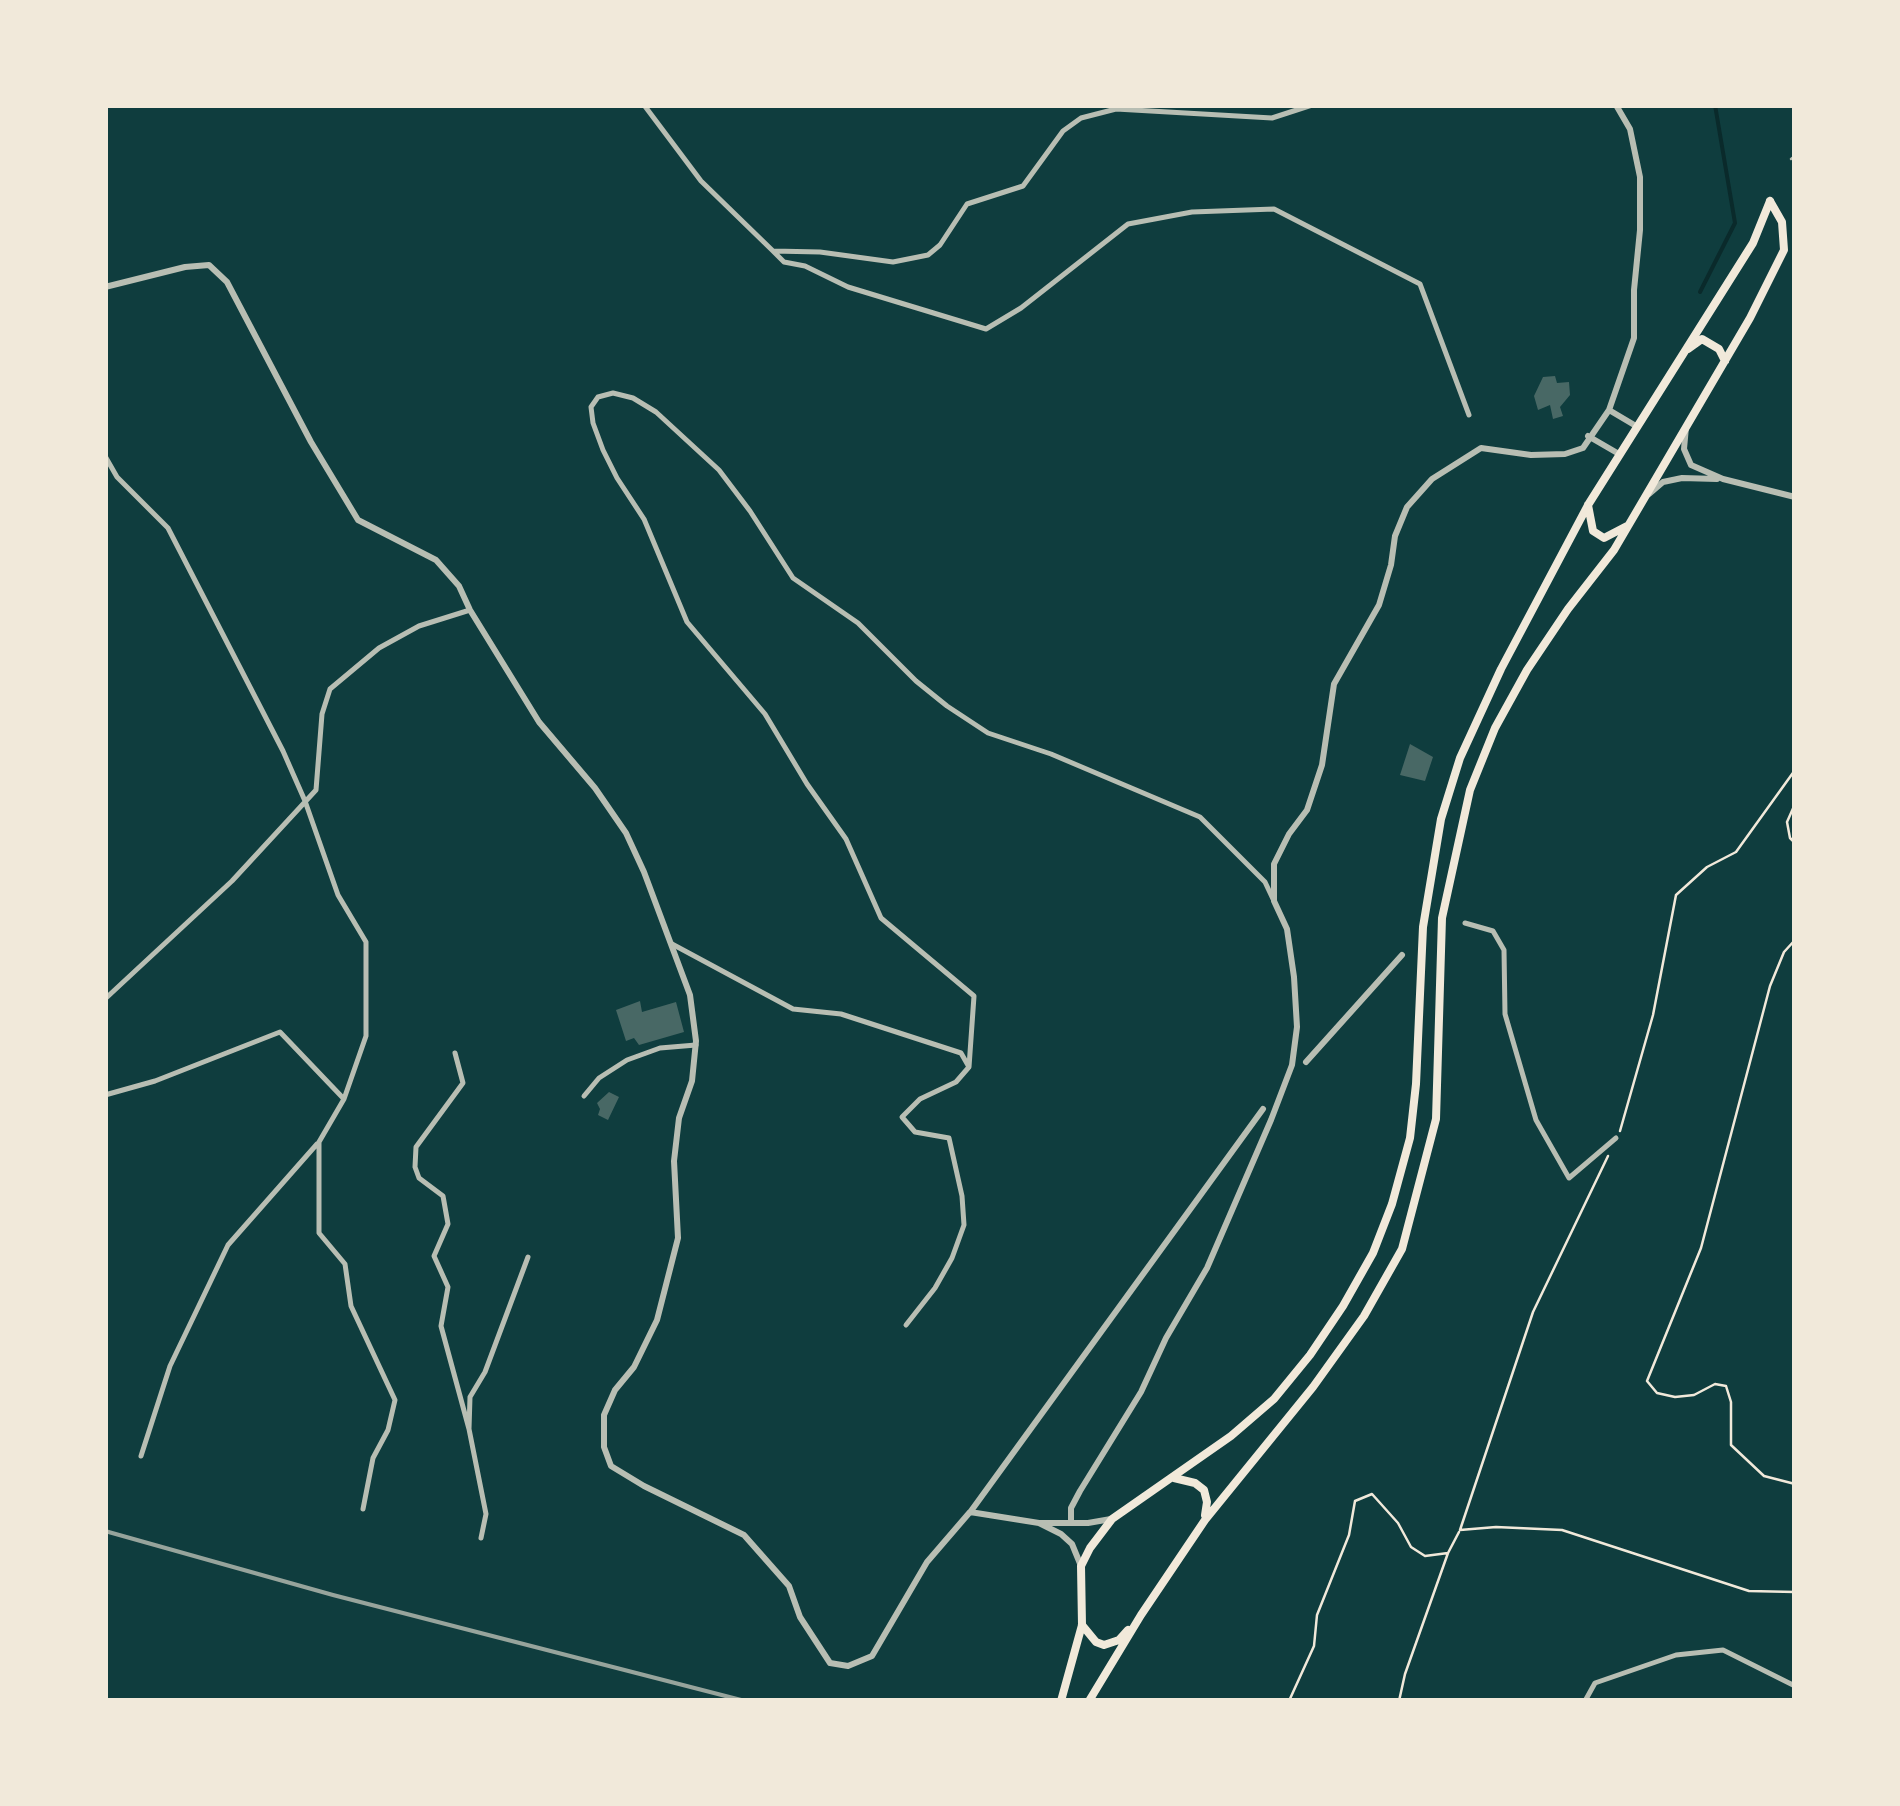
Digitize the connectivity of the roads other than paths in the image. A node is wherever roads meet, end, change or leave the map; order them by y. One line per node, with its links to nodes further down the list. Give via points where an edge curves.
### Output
1 (644, 105): 4 (street, via 701,181)
2 (1312, 105): 4 (street, via 1272,118 1116,110 1080,118 1023,186 967,204 928,255 893,262)
3 (1616, 105): 8 (street, via 1630,129 1640,177 1640,230 1634,338)
4 (773, 251): 9 (street, via 784,262 848,287 986,329 1128,224 1192,212 1274,209 1420,284)
5 (105, 286): 20 (street, via 209,265 227,282 358,520 436,560 460,586)
6 (1683, 352): 7 (main road, via 1702,340 1720,349); 7 (main road, via 1752,243 1770,201 1782,222 1784,250); 10 (main road)
7 (1725, 361): 11 (main road)
8 (1608, 410): 10 (street); 12 (street)
9 (1469, 415)
10 (1636, 426): 13 (main road)
11 (1686, 426): 15 (street, via 1684,450 1691,465); 17 (main road)
12 (1588, 436): 13 (street); 22 (street, via 1584,448 1565,454 1481,448 1432,479 1408,506 1379,606 1334,684 1322,765 1307,810 1274,864)
13 (1619, 454): 18 (main road)
14 (105, 456): 21 (street, via 168,528)
15 (1723, 480): 16 (street); 17 (street, via 1663,482)
16 (1795, 496)
17 (1642, 500): 19 (main road)
18 (1588, 505): 19 (main road, via 1593,531 1604,538); 41 (main road, via 1493,687 1440,819 1422,927 1410,1138 1373,1253 1321,1339 1274,1399)
19 (1630, 523): 45 (main road, via 1527,670 1470,790 1442,918 1436,1118 1402,1249 1313,1387)
20 (470, 610): 21 (street, via 379,648 330,689 316,790); 24 (street, via 539,722 626,833)
21 (305, 801): 26 (street, via 232,881); 33 (street, via 338,896 366,942 366,1036)
22 (1274, 901): 30 (street, via 1265,882 1200,817 988,732 947,706 858,623 793,578 719,470 656,412 633,398 598,396 593,423 603,450 644,519 688,622 765,714 846,839 880,918 974,996); 46 (street, via 1287,929 1294,976 1292,1065 1207,1268 1080,1491)
23 (1466, 923): 35 (street, via 1493,931 1504,950 1505,1014 1536,1120 1569,1178)
24 (672, 944): 27 (street, via 690,995); 30 (street, via 793,1009 841,1014 960,1053)
25 (1402, 955): 29 (street)
26 (105, 999)
27 (696, 1045): 32 (street, via 627,1060); 43 (street, via 674,1161 678,1238 657,1320 604,1415 611,1466 744,1535 790,1586 800,1618 830,1663 848,1666 872,1656 927,1562)
28 (455, 1053): 39 (street, via 463,1082 416,1147 415,1167 443,1196 448,1224 434,1256 448,1287 441,1326)
29 (1306, 1062)
30 (969, 1067): 38 (street, via 902,1116 916,1132 949,1138 964,1225 935,1288)
31 (105, 1095): 33 (street, via 280,1032)
32 (584, 1096)
33 (344, 1099): 36 (street)
34 (1263, 1109): 43 (street)
35 (1616, 1138)
36 (319, 1142): 40 (street, via 228,1245 170,1366); 42 (street, via 319,1233 345,1264 351,1306 394,1400 388,1430 372,1458)
37 (528, 1257): 39 (street, via 470,1397)
38 (906, 1325)
39 (469, 1429): 48 (street, via 486,1514)
40 (141, 1456)
41 (1174, 1478): 44 (main road); 45 (main road, via 1204,1490)
42 (363, 1509)
43 (970, 1512): 47 (street)
44 (1112, 1518): 46 (street); 49 (main road)
45 (1205, 1520): 50 (main road)
46 (1071, 1521): 47 (street)
47 (1040, 1523): 49 (street, via 1072,1544)
48 (482, 1538)
49 (1081, 1566): 51 (main road)
50 (1141, 1615): 51 (main road, via 1119,1640 1104,1646); 54 (main road)
51 (1082, 1625): 53 (main road)
52 (1795, 1686): 55 (street, via 1724,1650 1676,1655 1595,1684)
53 (1060, 1701)
54 (1089, 1701)
55 (1585, 1701)

